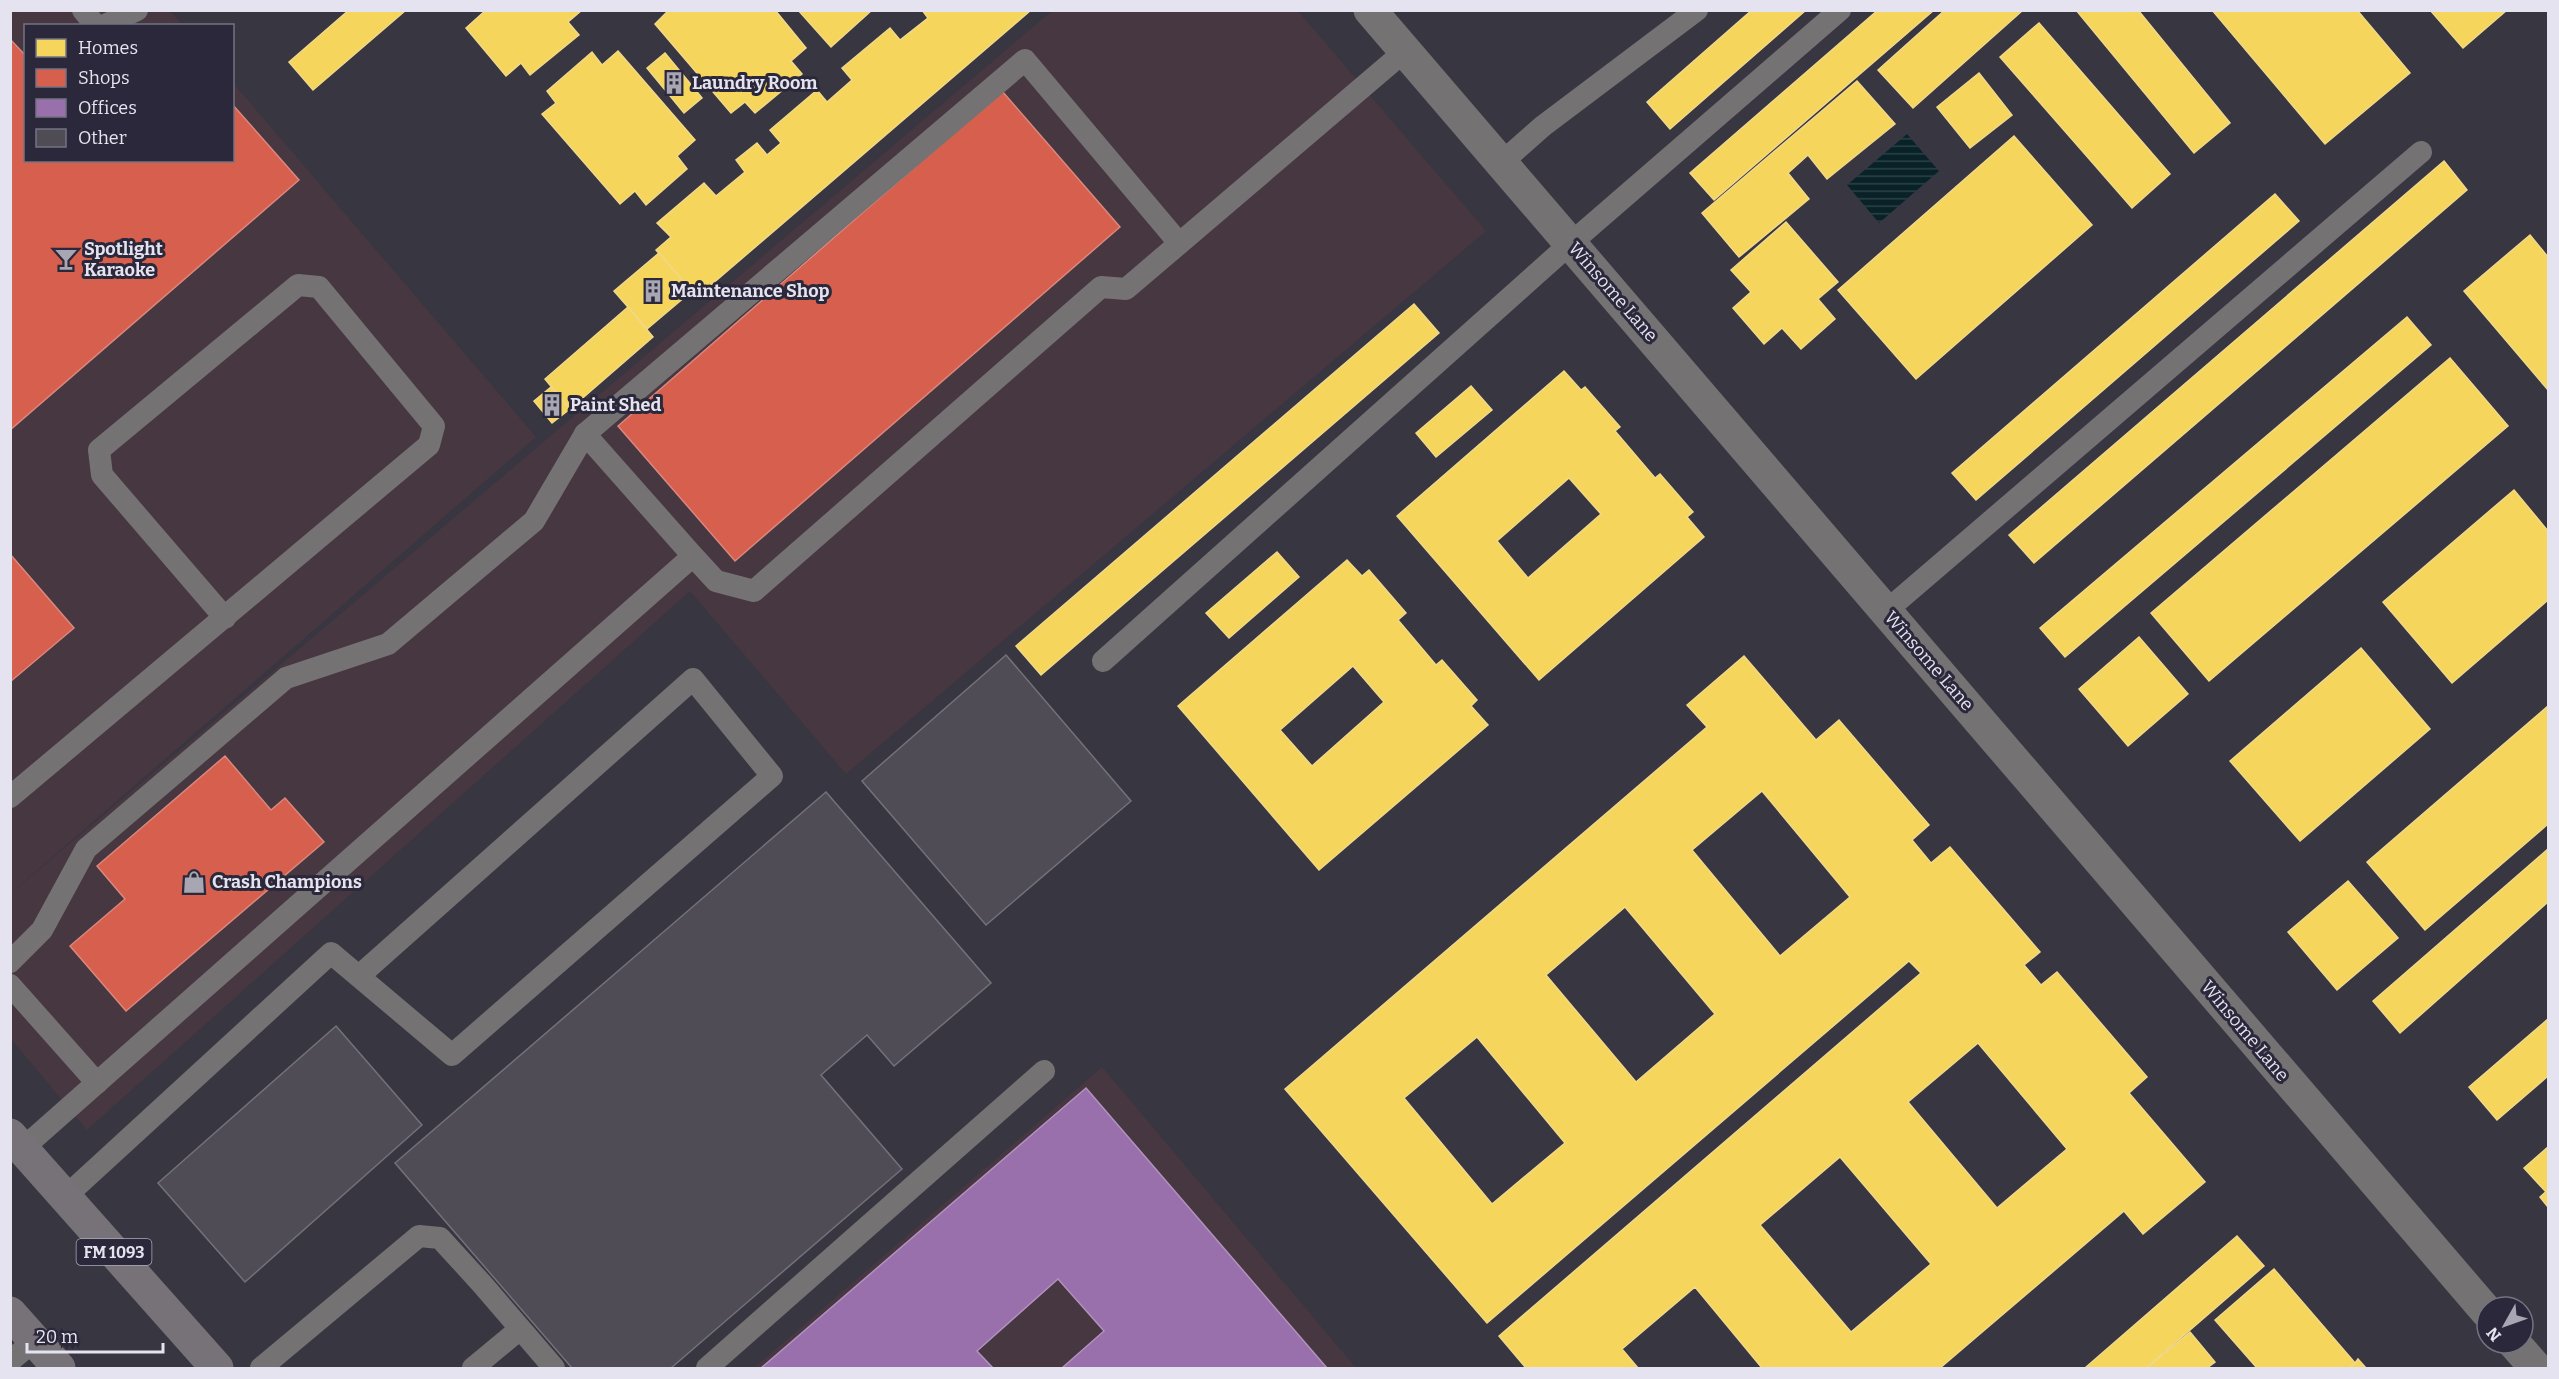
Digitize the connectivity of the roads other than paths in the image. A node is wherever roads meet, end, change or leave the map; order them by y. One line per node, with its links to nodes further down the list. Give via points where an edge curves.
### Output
1 (83, 10): 6 (lane)
2 (137, 10): 7 (lane)
3 (1370, 10): 8 (street, Winsome Lane)
4 (1697, 10): 10 (lane)
5 (1840, 10): 12 (lane)
6 (94, 24)
7 (107, 24)
8 (1405, 51): 10 (street, Winsome Lane); 11 (lane)
9 (2421, 152): 15 (lane)
10 (1501, 163): 12 (street, Winsome Lane)
11 (1179, 243): 13 (lane, via 1025,60); 14 (lane, via 1126,289 1101,287 754,591 716,581)
12 (1570, 243): 15 (street, Winsome Lane); 17 (lane)
13 (585, 434): 14 (lane); 19 (lane, via 534,521 388,644 286,678 86,849 42,930)
14 (693, 556): 23 (lane)
15 (1886, 611): 26 (street, Winsome Lane)
16 (225, 618): 16 (lane, via 429,445 434,426 319,288 298,285 99,450 102,475); 18 (lane)
17 (1103, 661)
18 (10, 797)
19 (10, 962)
20 (359, 976): 20 (lane, via 452,1055 772,776 693,679); 25 (lane, via 331,952)
21 (10, 985): 23 (lane)
22 (1044, 1071): 36 (lane)
23 (97, 1083): 24 (lane)
24 (16, 1142): 25 (main road, FM 1093)
25 (65, 1197): 32 (main road, FM 1093)
26 (2475, 1298)
27 (10, 1313): 29 (main road)
28 (520, 1329): 33 (lane, via 440,1238 418,1236); 34 (lane); 35 (lane)
29 (22, 1351): 31 (main road)
30 (2525, 1355): 37 (street)
31 (58, 1368)
32 (217, 1368)
33 (261, 1368)
34 (473, 1368)
35 (554, 1368)
36 (707, 1368)
37 (2536, 1368)

